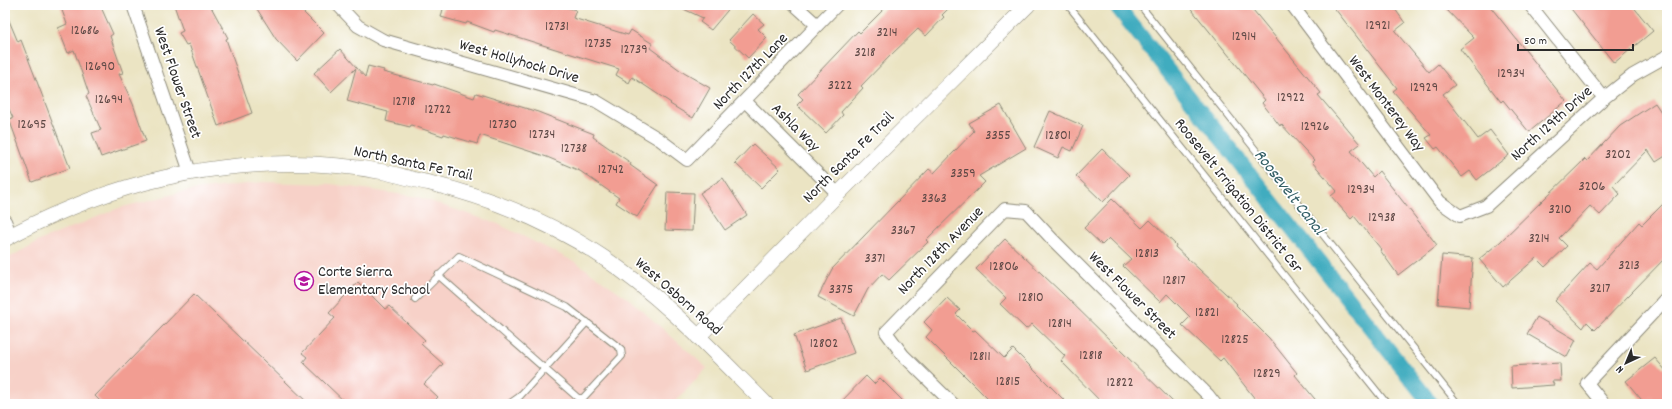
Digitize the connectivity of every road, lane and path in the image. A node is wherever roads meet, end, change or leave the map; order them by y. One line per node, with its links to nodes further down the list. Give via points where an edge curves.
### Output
1 (133, 5): 15 (street, West Flower Street)
2 (338, 5): 14 (street, West Hollyhock Drive, via 358,26 383,40 596,101)
3 (795, 5): 10 (street)
4 (837, 5): 10 (street, North 127th Lane)
5 (1028, 5): 16 (street, North Santa Fe Trail)
6 (1068, 5): 32 (lane, Roosevelt Irrigation District Csr)
7 (1140, 5): 33 (lane)
8 (1292, 5): 18 (street, West Monterey Way, via 1440,202)
9 (1530, 5): 12 (street)
10 (817, 25): 13 (street, North 127th Lane)
11 (1667, 56): 12 (street, North 129th Drive, via 1633,75)
12 (1604, 98): 18 (street, North 129th Drive, via 1486,206)
13 (745, 101): 14 (street, North 127th Lane); 16 (street, Ashla Way)
14 (687, 160)
15 (190, 172): 20 (street, North Santa Fe Trail, via 280,164 376,171 467,192); 21 (street, North Santa Fe Trail, via 104,194)
16 (838, 194): 26 (street, North Santa Fe Trail)
17 (1026, 211): 30 (street, North 128th Avenue, via 1004,209 886,332 903,355); 31 (street, West Flower Street)
18 (1460, 216)
19 (5, 221): 21 (street)
20 (556, 229): 26 (street, West Osborn Road, via 600,255 644,286)
21 (8, 238)
22 (438, 275): 24 (lane); 25 (lane, via 459,256 567,307); 27 (lane)
23 (1667, 298): 34 (street, via 1587,383)
24 (415, 299)
25 (586, 322): 27 (lane); 27 (lane, via 621,349 622,356 584,398 578,398)
26 (698, 337): 29 (street, West Osborn Road)
27 (544, 370): 28 (lane)
28 (509, 404)
29 (766, 404)
30 (953, 404)
31 (1215, 404)
32 (1387, 404)
33 (1458, 404)
34 (1604, 404)

